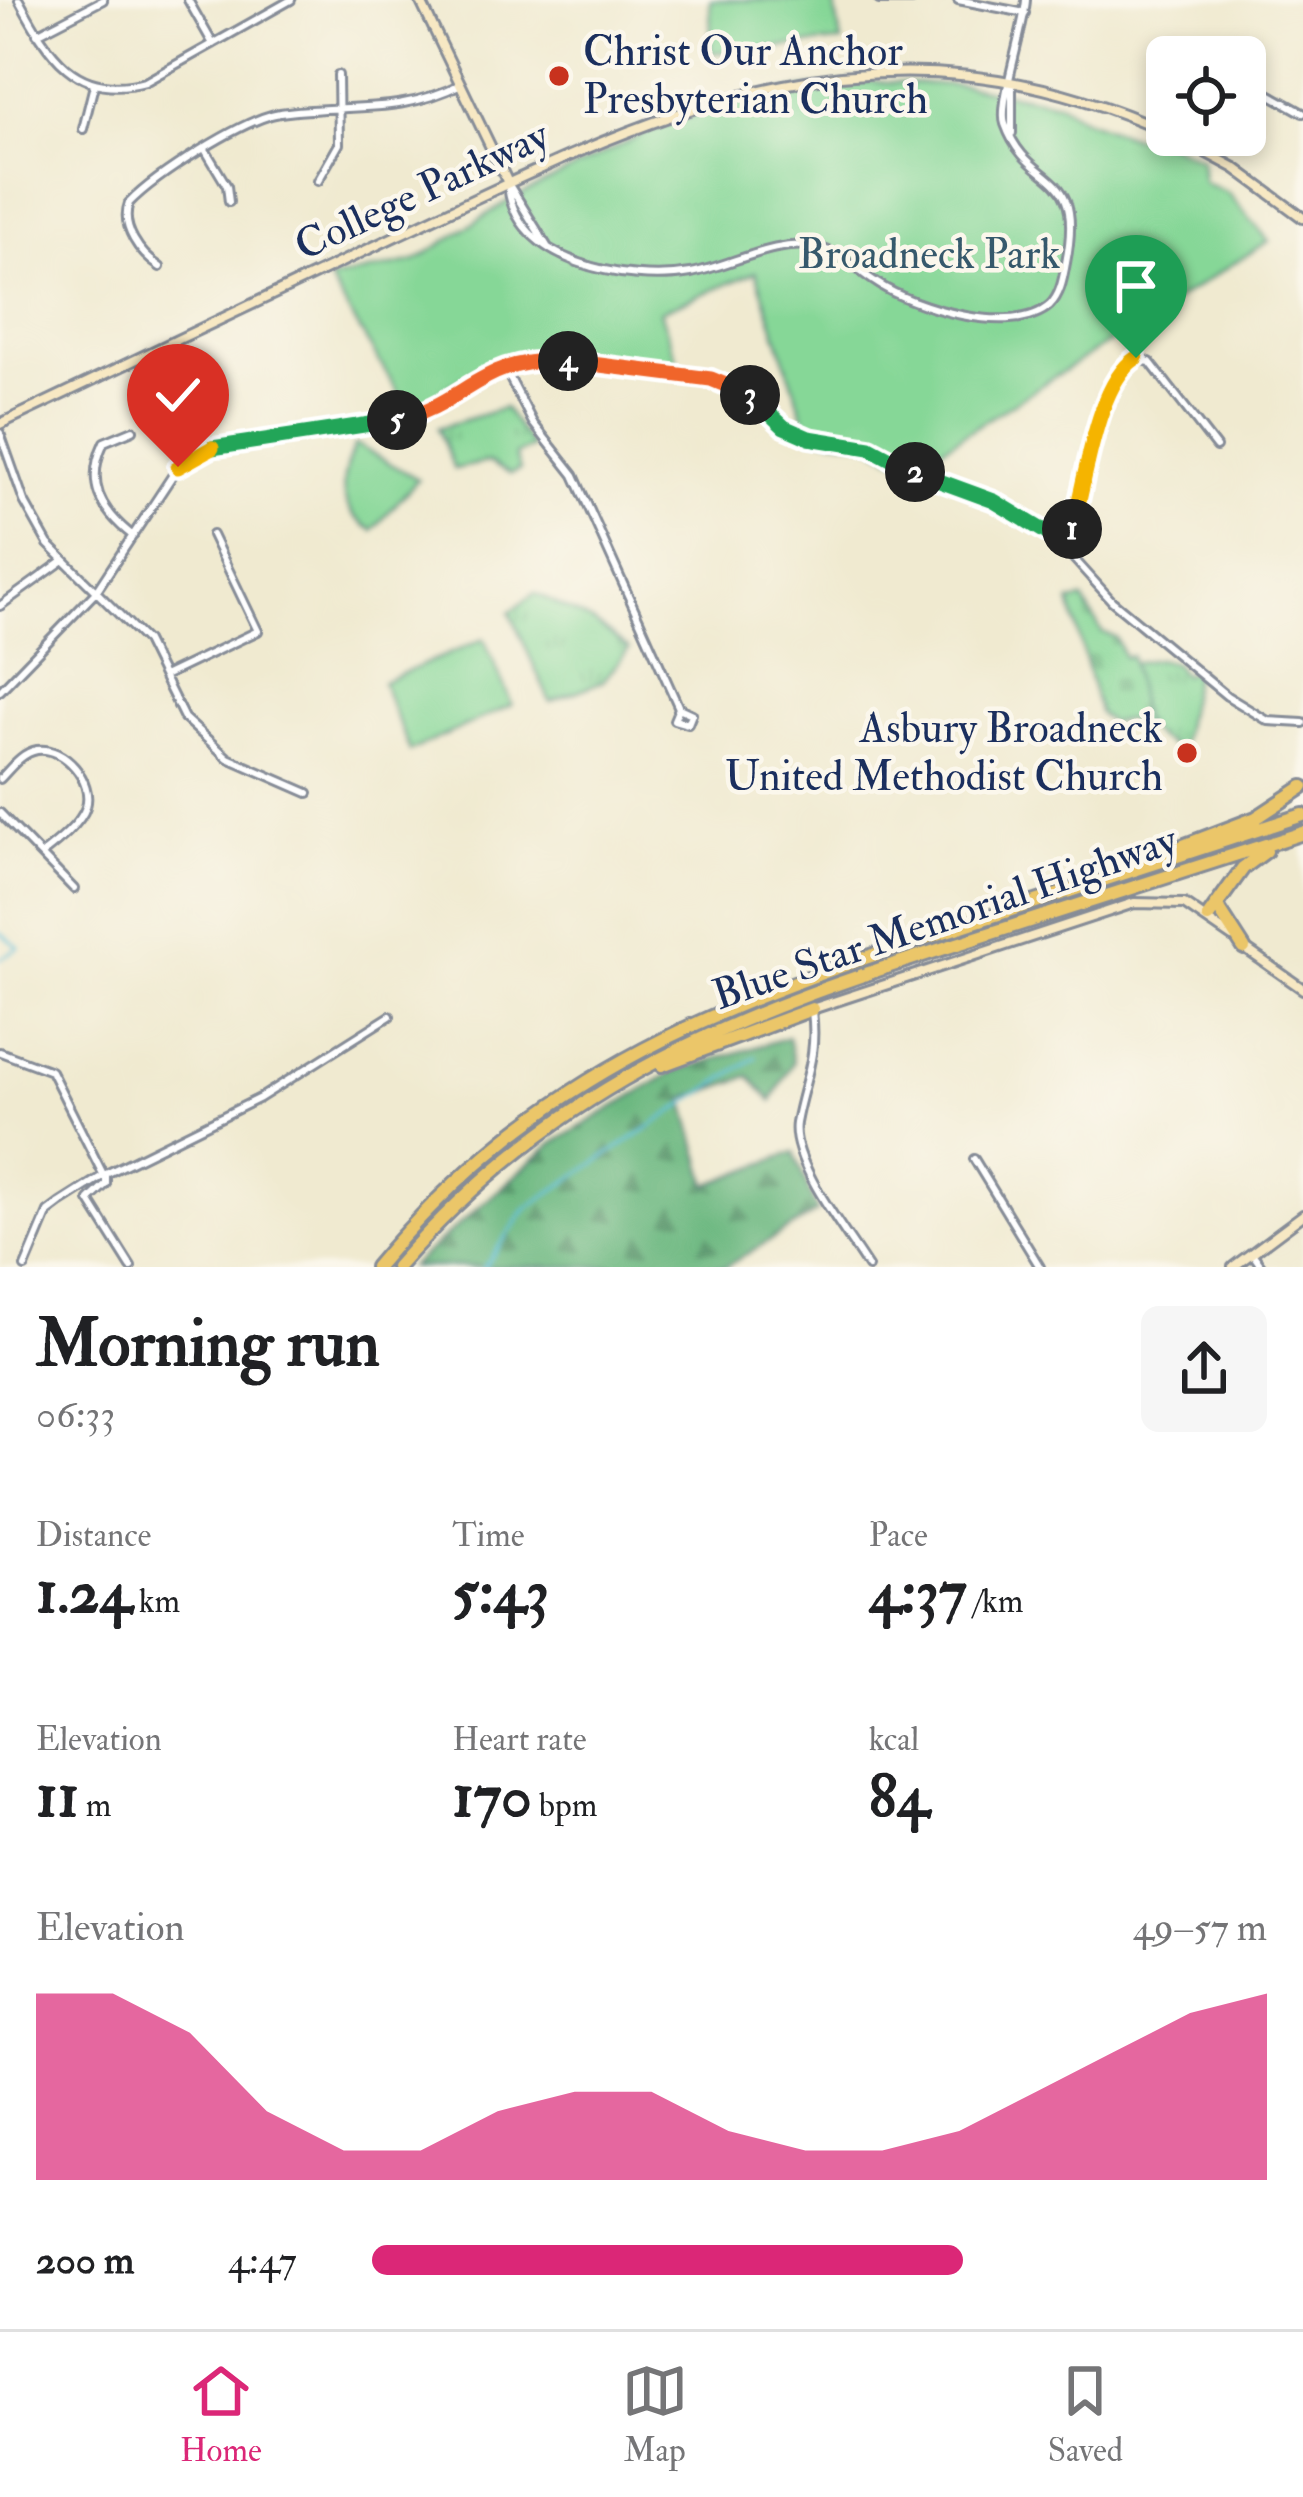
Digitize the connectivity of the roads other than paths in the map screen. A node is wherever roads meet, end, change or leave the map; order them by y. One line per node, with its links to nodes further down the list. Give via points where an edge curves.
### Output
1 (19, 0): 11 (street)
2 (103, 0): 11 (street)
3 (188, 0): 12 (street)
4 (292, 0): 12 (street)
5 (420, 0): 15 (main road)
6 (879, 0): 7 (street)
7 (912, 0)
8 (958, 0): 10 (street)
9 (1026, 0): 10 (street)
10 (1025, 13): 14 (street)
11 (37, 34): 16 (street, via 64,70)
12 (214, 45): 16 (street, via 145,82)
13 (338, 75): 18 (street)
14 (1012, 82): 20 (main road, College Parkway); 25 (main road, College Parkway, via 899,72 776,83 667,113); 25 (street, via 1003,112 1012,136 1061,189 1072,216 1061,287 1036,314 941,310 807,245 676,274 587,266 549,249)
15 (461, 84): 18 (street, via 410,106); 25 (main road)
16 (94, 85): 21 (street)
17 (1266, 92): 19 (street)
18 (338, 110): 22 (street, via 269,116); 24 (street, via 336,153)
19 (1303, 113)
20 (1146, 125)
21 (83, 129)
22 (206, 151): 26 (street); 28 (street, via 127,207 140,248)
23 (1212, 156): 27 (main road, College Parkway)
24 (318, 181)
25 (508, 183): 30 (main road, College Parkway)
26 (230, 202)
27 (1303, 218)
28 (160, 267)
29 (503, 365): 35 (street, via 423,414 200,452 178,467); 36 (street, via 587,362 719,381 758,401 784,427 870,448 994,501); 42 (street, via 580,486)
30 (0, 424)
31 (134, 430): 35 (street, via 104,442 94,474 100,502)
32 (0, 433): 37 (street, via 32,518)
33 (1216, 447): 36 (street, via 1150,362 1136,358 1108,391)
34 (212, 535): 40 (street, via 258,632)
35 (133, 536): 38 (street)
36 (1067, 545): 45 (street, via 1112,601 1185,663 1255,714)
37 (61, 562): 38 (street); 39 (street)
38 (94, 593): 40 (street, via 146,641); 41 (street)
39 (0, 606)
40 (164, 676): 48 (street, via 184,718 228,758)
41 (0, 692)
42 (679, 708)
43 (1303, 712): 45 (street)
44 (1303, 723): 45 (street)
45 (1293, 724)
46 (0, 779): 52 (street, via 37,750 60,754 83,777 83,814)
47 (1303, 787): 53 (highway, via 1256,818 1152,855)
48 (308, 793)
49 (0, 813): 52 (street)
50 (1303, 815): 53 (highway, Blue Star Memorial Highway)
51 (1302, 834): 55 (highway, via 1249,862); 61 (highway, Blue Star Memorial Highway, via 782,1001 654,1059)
52 (40, 855): 54 (street)
53 (1125, 873): 68 (highway, Blue Star Memorial Highway, via 784,984 679,1028 514,1129)
54 (74, 889)
55 (1212, 911): 56 (highway); 58 (main road, via 1134,903)
56 (1244, 948): 57 (main road)
57 (1303, 989)
58 (812, 1009): 61 (highway, via 686,1053); 70 (street, via 816,1051 797,1146)
59 (390, 1016): 63 (street, via 260,1098)
60 (0, 1052): 63 (street, via 51,1071)
61 (566, 1116): 69 (highway, Blue Star Memorial Highway, via 478,1184)
62 (974, 1160): 71 (street)
63 (105, 1174): 66 (street, via 49,1212); 67 (street, via 106,1184 89,1200)
64 (1303, 1215): 65 (main road)
65 (1252, 1253): 72 (main road); 73 (street)
66 (25, 1267)
67 (131, 1267)
68 (376, 1267)
69 (397, 1267)
70 (868, 1267)
71 (1040, 1267)
72 (1234, 1267)
73 (1262, 1267)

